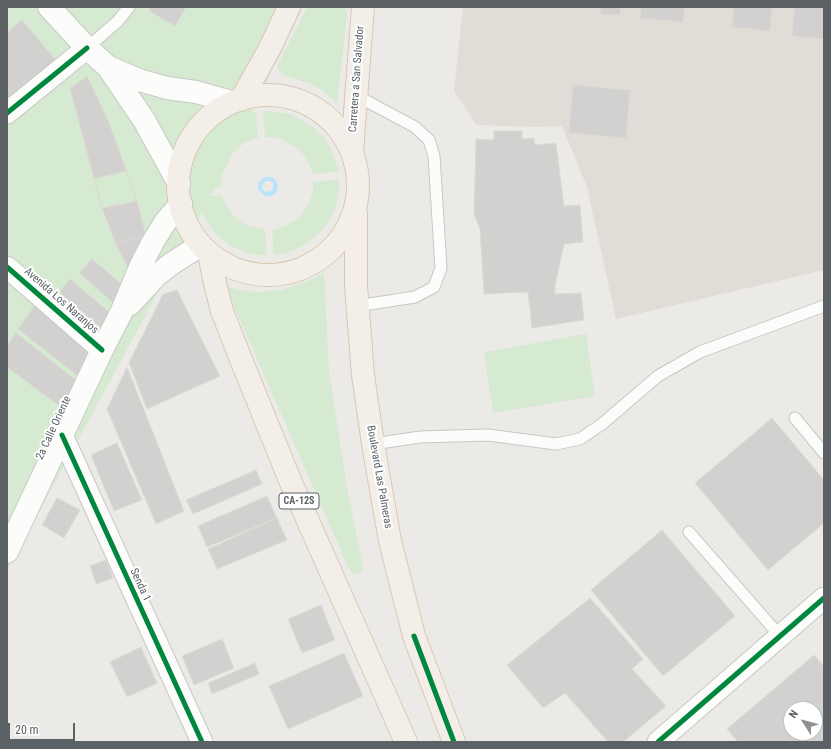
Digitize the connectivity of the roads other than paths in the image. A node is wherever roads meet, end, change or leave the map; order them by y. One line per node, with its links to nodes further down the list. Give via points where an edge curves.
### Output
1 (48, 7): 5 (main road)
2 (130, 7): 5 (lane, via 118,22)
3 (289, 7): 8 (main road, via 271,46)
4 (359, 12): 7 (main road, Carretera a San Salvador, via 360,63)
5 (87, 48): 6 (main road); 9 (street)
6 (108, 67): 8 (main road, via 167,88); 11 (main road, via 144,120)
7 (356, 96): 10 (main road, Carretera a San Salvador); 15 (lane, via 415,127 429,140 434,156 441,268 434,287 415,297)
8 (236, 101): 10 (main road, via 258,96 276,96 294,99 310,106 332,122 344,136); 11 (main road, via 204,123 191,141 182,161)
9 (7, 112)
10 (352, 152): 12 (main road, via 358,177)
11 (180, 194): 13 (main road, via 186,222); 17 (main road, 2a Calle Oriente, via 141,265)
12 (356, 202): 13 (main road, via 348,227 338,242 318,260 294,272 276,275 249,273 224,264); 15 (main road, Boulevard Las Palmeras)
13 (205, 249): 17 (main road, 2a Calle Oriente, via 185,254 156,276); 28 (main road, CA-12S, via 222,311 240,359 289,478)
14 (7, 267): 18 (street, Avenida Los Naranjos)
15 (357, 306): 21 (main road, Boulevard Las Palmeras)
16 (824, 306): 21 (lane, via 700,352 658,376 602,424 580,439 556,444 473,435 420,437)
17 (121, 313): 18 (main road, 2a Calle Oriente)
18 (102, 350): 20 (main road, 2a Calle Oriente)
19 (795, 418): 22 (lane)
20 (62, 436): 24 (main road, 2a Calle Oriente); 27 (street, Senda 1)
21 (373, 444): 29 (main road, Boulevard Las Palmeras, via 390,541 414,636)
22 (824, 453)
23 (689, 532): 26 (lane)
24 (7, 552)
25 (824, 598): 26 (street)
26 (780, 636): 30 (street)
27 (202, 742)
28 (406, 742)
29 (454, 742)
30 (658, 742)

